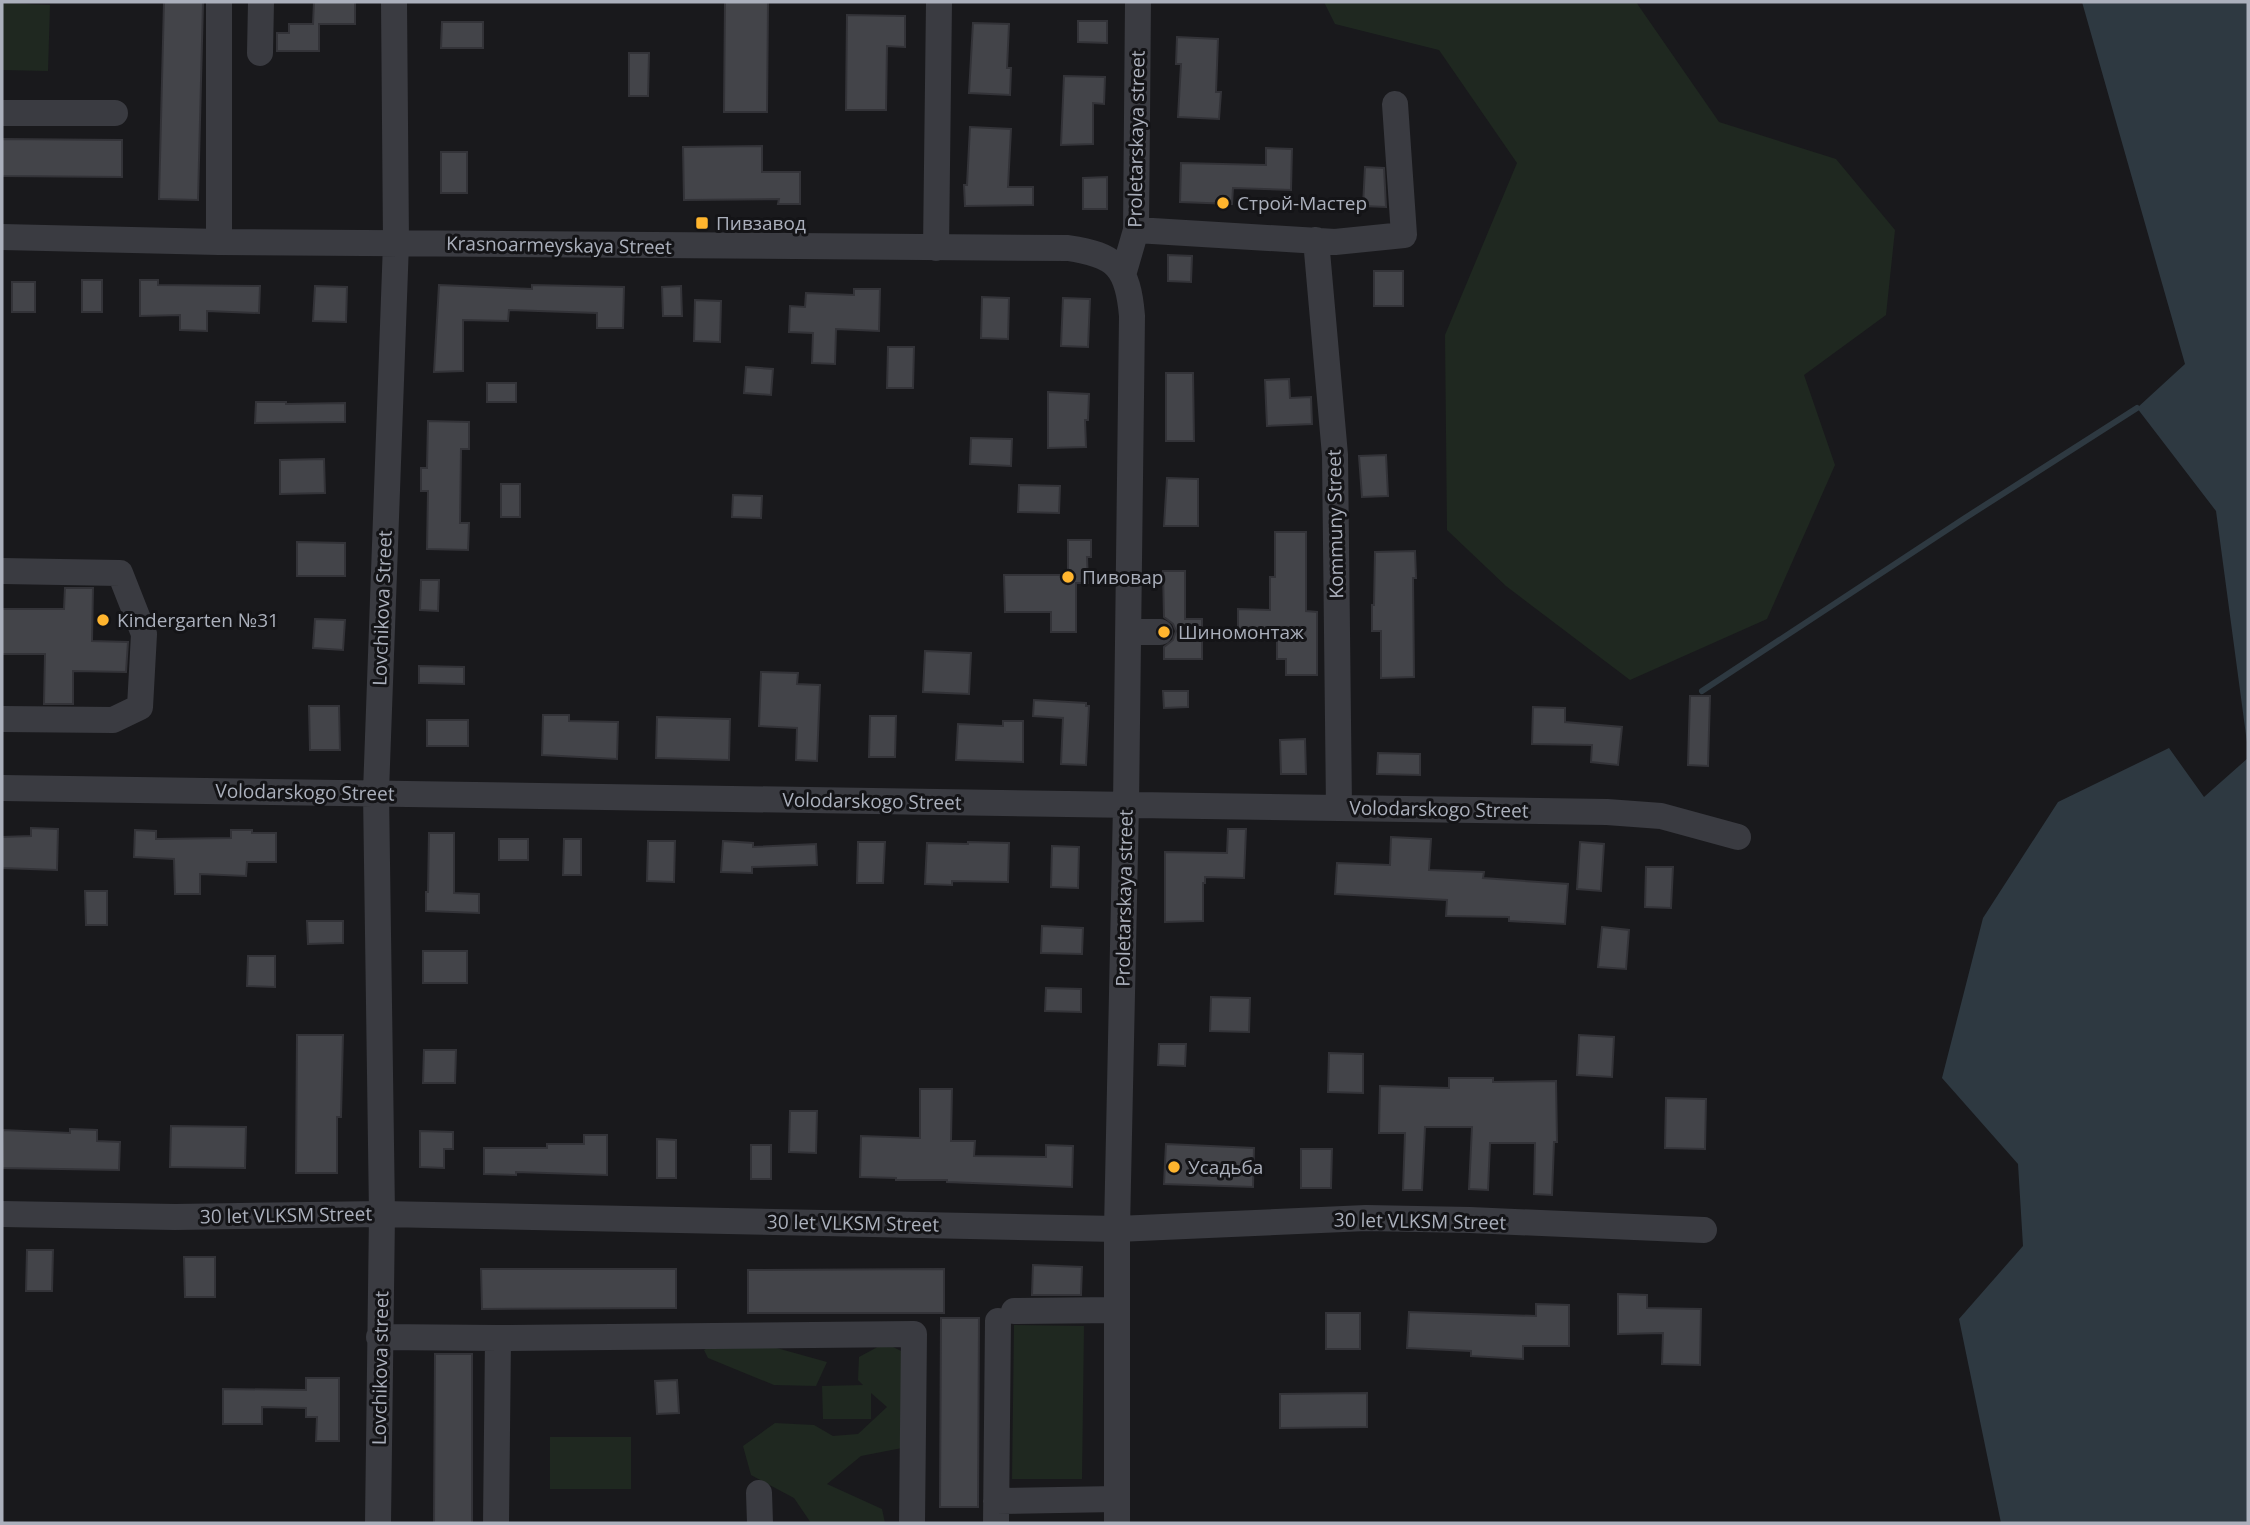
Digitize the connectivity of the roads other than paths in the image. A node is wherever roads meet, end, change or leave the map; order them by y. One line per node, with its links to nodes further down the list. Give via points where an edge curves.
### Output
1 (219, 2): 13 (street)
2 (261, 2): 6 (street)
3 (394, 2): 14 (street, Lovchikova Street)
4 (939, 2): 15 (street)
5 (1138, 2): 10 (street, Proletarskaya street)
6 (260, 53)
7 (1395, 104): 12 (street, via 1404,235)
8 (2, 113): 9 (street)
9 (115, 113)
10 (1136, 230): 12 (street); 16 (street, Proletarskaya street)
11 (2, 237): 13 (street, Krasnoarmeyskaya Street)
12 (1316, 240): 24 (street, Kommuny Street, via 1335,455)
13 (219, 242): 14 (street, Krasnoarmeyskaya Street)
14 (396, 243): 15 (street, Krasnoarmeyskaya Street); 22 (street, Lovchikova Street)
15 (936, 248): 16 (street, Krasnoarmeyskaya Street, via 1068,248 1102,255)
16 (1119, 269): 18 (street, Proletarskaya street, via 1130,290 1132,316)
17 (2, 571): 20 (street, via 120,573 144,634 140,707 113,720)
18 (1129, 632): 19 (street); 23 (street, Proletarskaya street)
19 (1160, 632)
20 (2, 719)
21 (2, 788): 22 (street, Volodarskogo Street)
22 (376, 792): 23 (street, Volodarskogo Street); 26 (street, Lovchikova Street)
23 (1126, 805): 24 (street, Volodarskogo Street); 28 (street, Proletarskaya street)
24 (1339, 808): 25 (street, Volodarskogo Street, via 1607,812 1661,816)
25 (1738, 837)
26 (382, 1213): 27 (street, 30 let VLKSM Street); 28 (street, 30 let VLKSM Street); 31 (street, Lovchikova street)
27 (2, 1214)
28 (1117, 1229): 29 (street, 30 let VLKSM Street, via 1367,1219); 30 (street, Proletarskaya street)
29 (1704, 1230)
30 (1117, 1310): 34 (street, Proletarskaya street); 35 (street, via 1006,1316)
31 (379, 1337): 32 (street); 36 (street, Lovchikova street)
32 (498, 1338): 37 (street); 39 (street, via 914,1334)
33 (760, 1493): 38 (street)
34 (1117, 1511): 35 (street)
35 (996, 1512)
36 (378, 1523)
37 (496, 1523)
38 (760, 1523)
39 (912, 1523)

